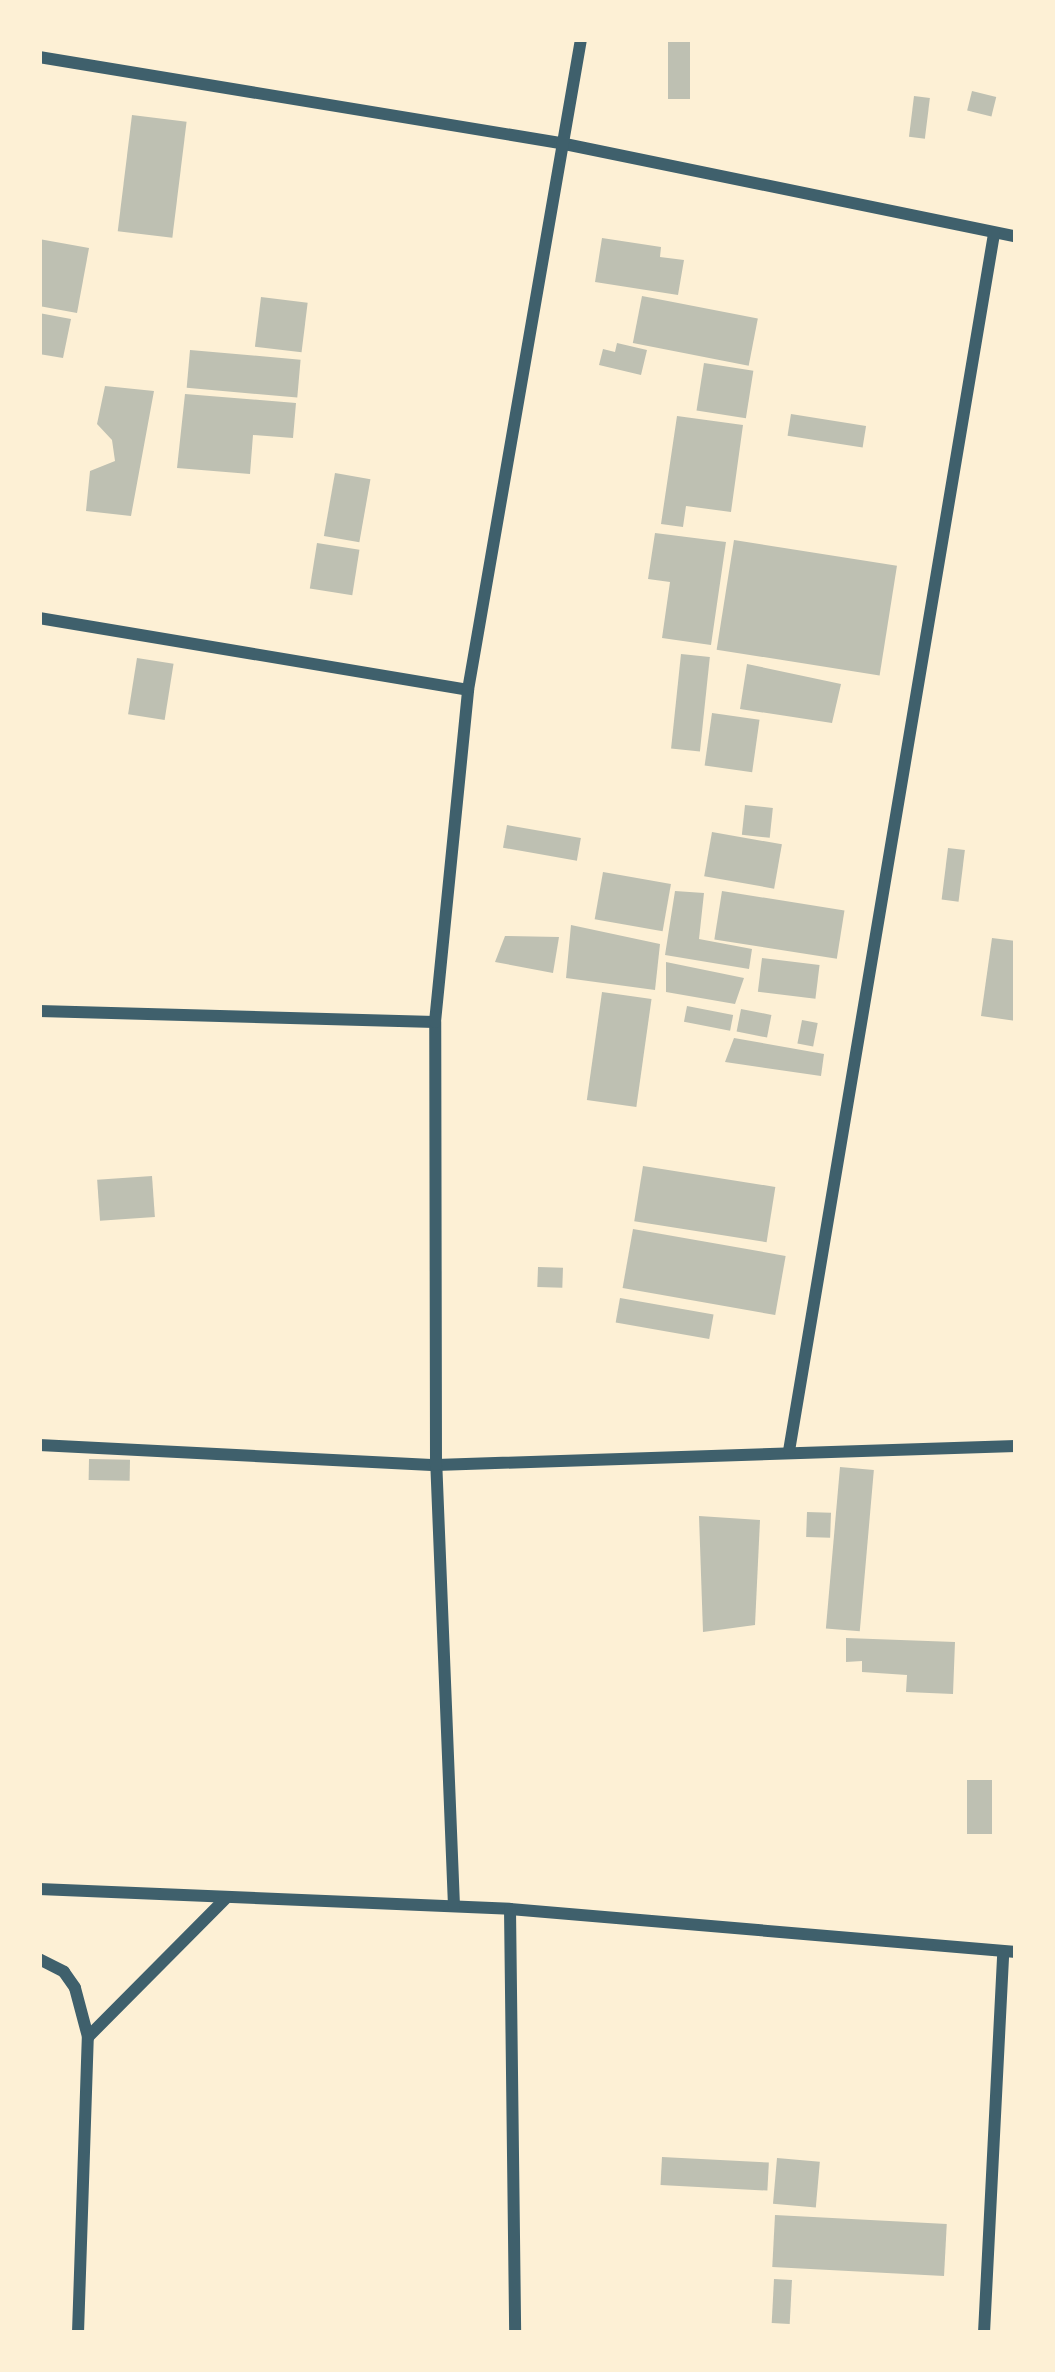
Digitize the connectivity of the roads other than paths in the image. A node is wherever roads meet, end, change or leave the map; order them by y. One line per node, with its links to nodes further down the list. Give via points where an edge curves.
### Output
1 (581, 39): 3 (street)
2 (39, 57): 3 (street)
3 (560, 143): 4 (street); 7 (street)
4 (994, 233): 5 (street); 12 (street)
5 (1016, 237)
6 (39, 618): 7 (street)
7 (468, 690): 9 (street)
8 (39, 1010): 9 (street)
9 (435, 1022): 13 (street)
10 (39, 1445): 13 (street)
11 (1016, 1446): 12 (street)
12 (789, 1451): 13 (street)
13 (436, 1466): 16 (street)
14 (39, 1889): 15 (street)
15 (227, 1897): 16 (street); 20 (street)
16 (454, 1906): 17 (street)
17 (510, 1909): 18 (street); 22 (street)
18 (1010, 1952): 23 (street)
19 (39, 1959): 20 (street, via 75,1988)
20 (88, 2037): 21 (street)
21 (78, 2333)
22 (515, 2333)
23 (984, 2333)

